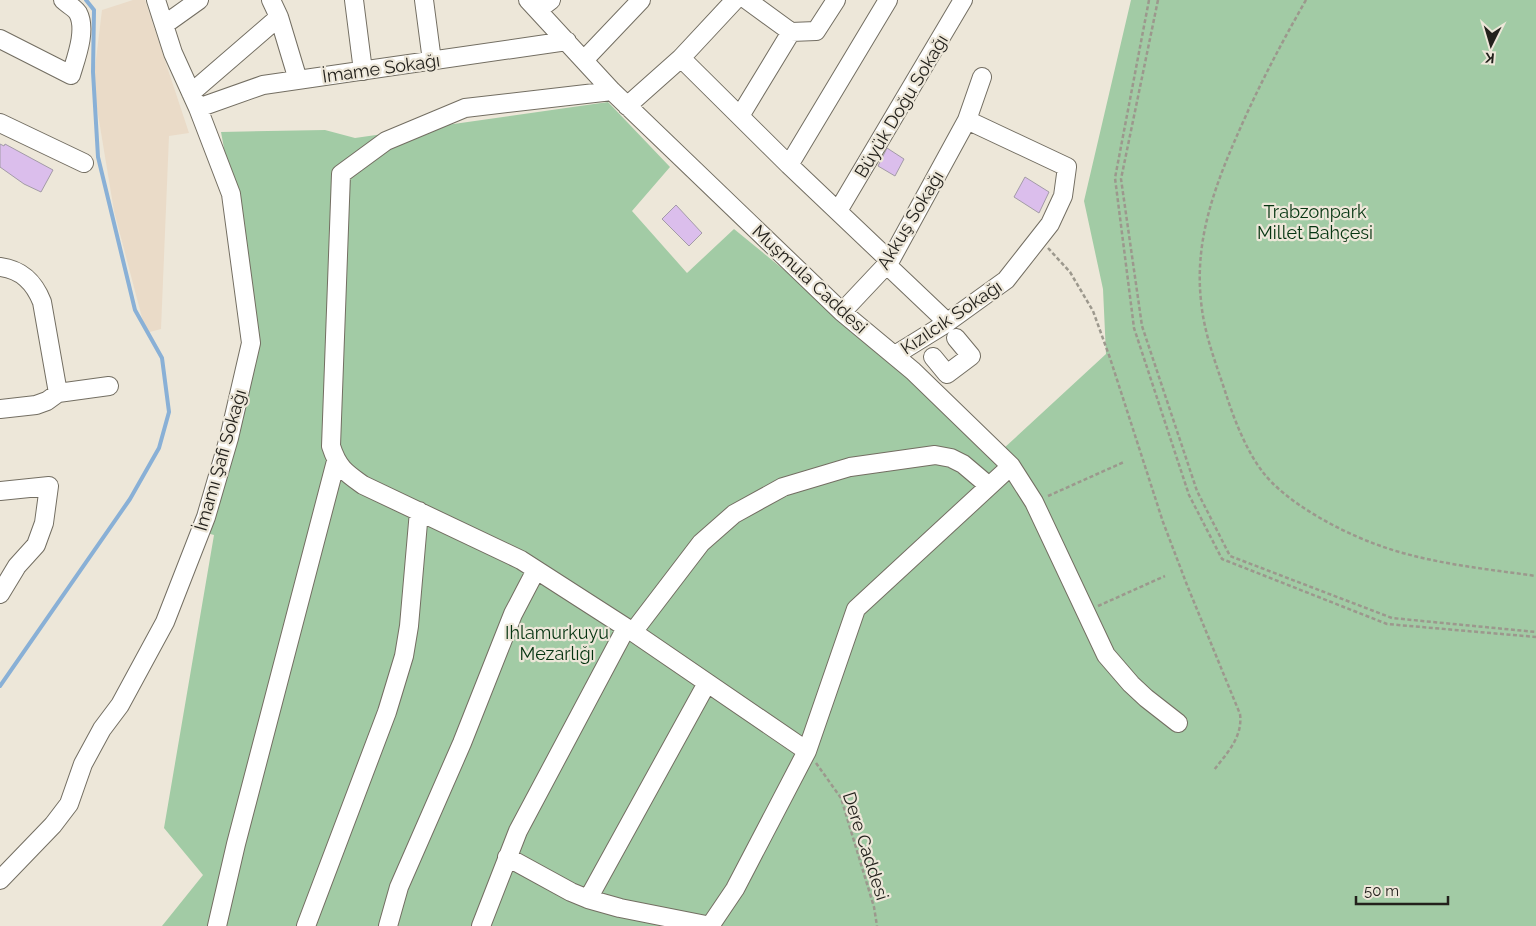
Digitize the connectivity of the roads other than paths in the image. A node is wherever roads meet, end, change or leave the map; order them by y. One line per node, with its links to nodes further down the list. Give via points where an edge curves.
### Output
1 (62, 0): 17 (street, via 78,13 81,30 71,75)
2 (156, 0): 15 (street, İmamı Şafi Sokağı)
3 (199, 0): 15 (street)
4 (270, 0): 14 (street)
5 (354, 0): 22 (street)
6 (424, 0): 21 (street)
7 (641, 0): 20 (street)
8 (735, 0): 19 (street)
9 (747, 0): 16 (street)
10 (836, 0): 16 (street, via 816,31)
11 (888, 0): 32 (street)
12 (963, 0): 33 (street, Büyük Doğu Sokağı)
13 (539, 3): 18 (street, Muşmula Caddesi)
14 (279, 17): 24 (street); 26 (street)
15 (164, 25): 26 (street, İmamı Şafi Sokağı)
16 (791, 32): 28 (street)
17 (0, 39)
18 (567, 41): 20 (street, Muşmula Caddesi); 21 (street, İmame Sokağı)
19 (681, 58): 27 (street); 28 (street)
20 (584, 60): 25 (street, Muşmula Caddesi)
21 (432, 61): 22 (street, İmame Sokağı)
22 (363, 71): 24 (street, İmame Sokağı)
23 (982, 77): 29 (street, Akkuş Sokağı)
24 (298, 80): 26 (street, İmame Sokağı)
25 (612, 91): 27 (street, Muşmula Caddesi); 43 (street, via 466,108 386,141 340,174 331,446)
26 (195, 101): 55 (street, İmamı Şafi Sokağı, via 230,194 251,343 229,438 206,517 165,622 120,705 83,764 69,804)
27 (627, 106): 36 (street, Muşmula Caddesi)
28 (740, 116): 32 (street)
29 (967, 120): 34 (street, Akkuş Sokağı); 37 (street, Kızılcık Sokağı, via 1067,168 1063,196 1050,224 1006,280)
30 (0, 123): 31 (street)
31 (84, 163)
32 (789, 165): 33 (street)
33 (838, 212): 34 (street)
34 (888, 263): 36 (street, Akkuş Sokağı); 37 (street)
35 (0, 267): 41 (street, via 26,277 38,292)
36 (842, 312): 38 (street, Muşmula Caddesi)
37 (946, 323): 38 (street, Kızılcık Sokağı); 39 (street, Kızılcık Sokağı, via 971,356 947,374 933,357)
38 (895, 355): 39 (street, Muşmula Caddesi)
39 (913, 372): 44 (street, Muşmula Caddesi)
40 (109, 386): 41 (street)
41 (58, 393): 42 (street, via 36,405)
42 (0, 409)
43 (336, 461): 47 (street, via 364,485); 57 (street)
44 (1011, 466): 45 (street); 52 (street, Muşmula Caddesi, via 1034,502 1106,656 1146,698)
45 (990, 486): 50 (street, via 963,464 935,456 850,467 783,487 734,514 701,543); 53 (street, via 856,609)
46 (0, 491): 49 (street, via 49,486 44,523 36,545 17,566)
47 (419, 511): 48 (street); 58 (street, via 409,626 397,681)
48 (536, 570): 50 (street); 59 (street, via 513,614 462,743 399,887)
49 (0, 594)
50 (630, 630): 51 (street); 54 (street)
51 (707, 682): 53 (street); 56 (street)
52 (1178, 723)
53 (807, 751): 61 (street, via 735,889)
54 (507, 857): 56 (street); 60 (street)
55 (0, 880)
56 (588, 899): 61 (street)
57 (217, 926)
58 (306, 926)
59 (388, 926)
60 (481, 926)
61 (711, 926)

